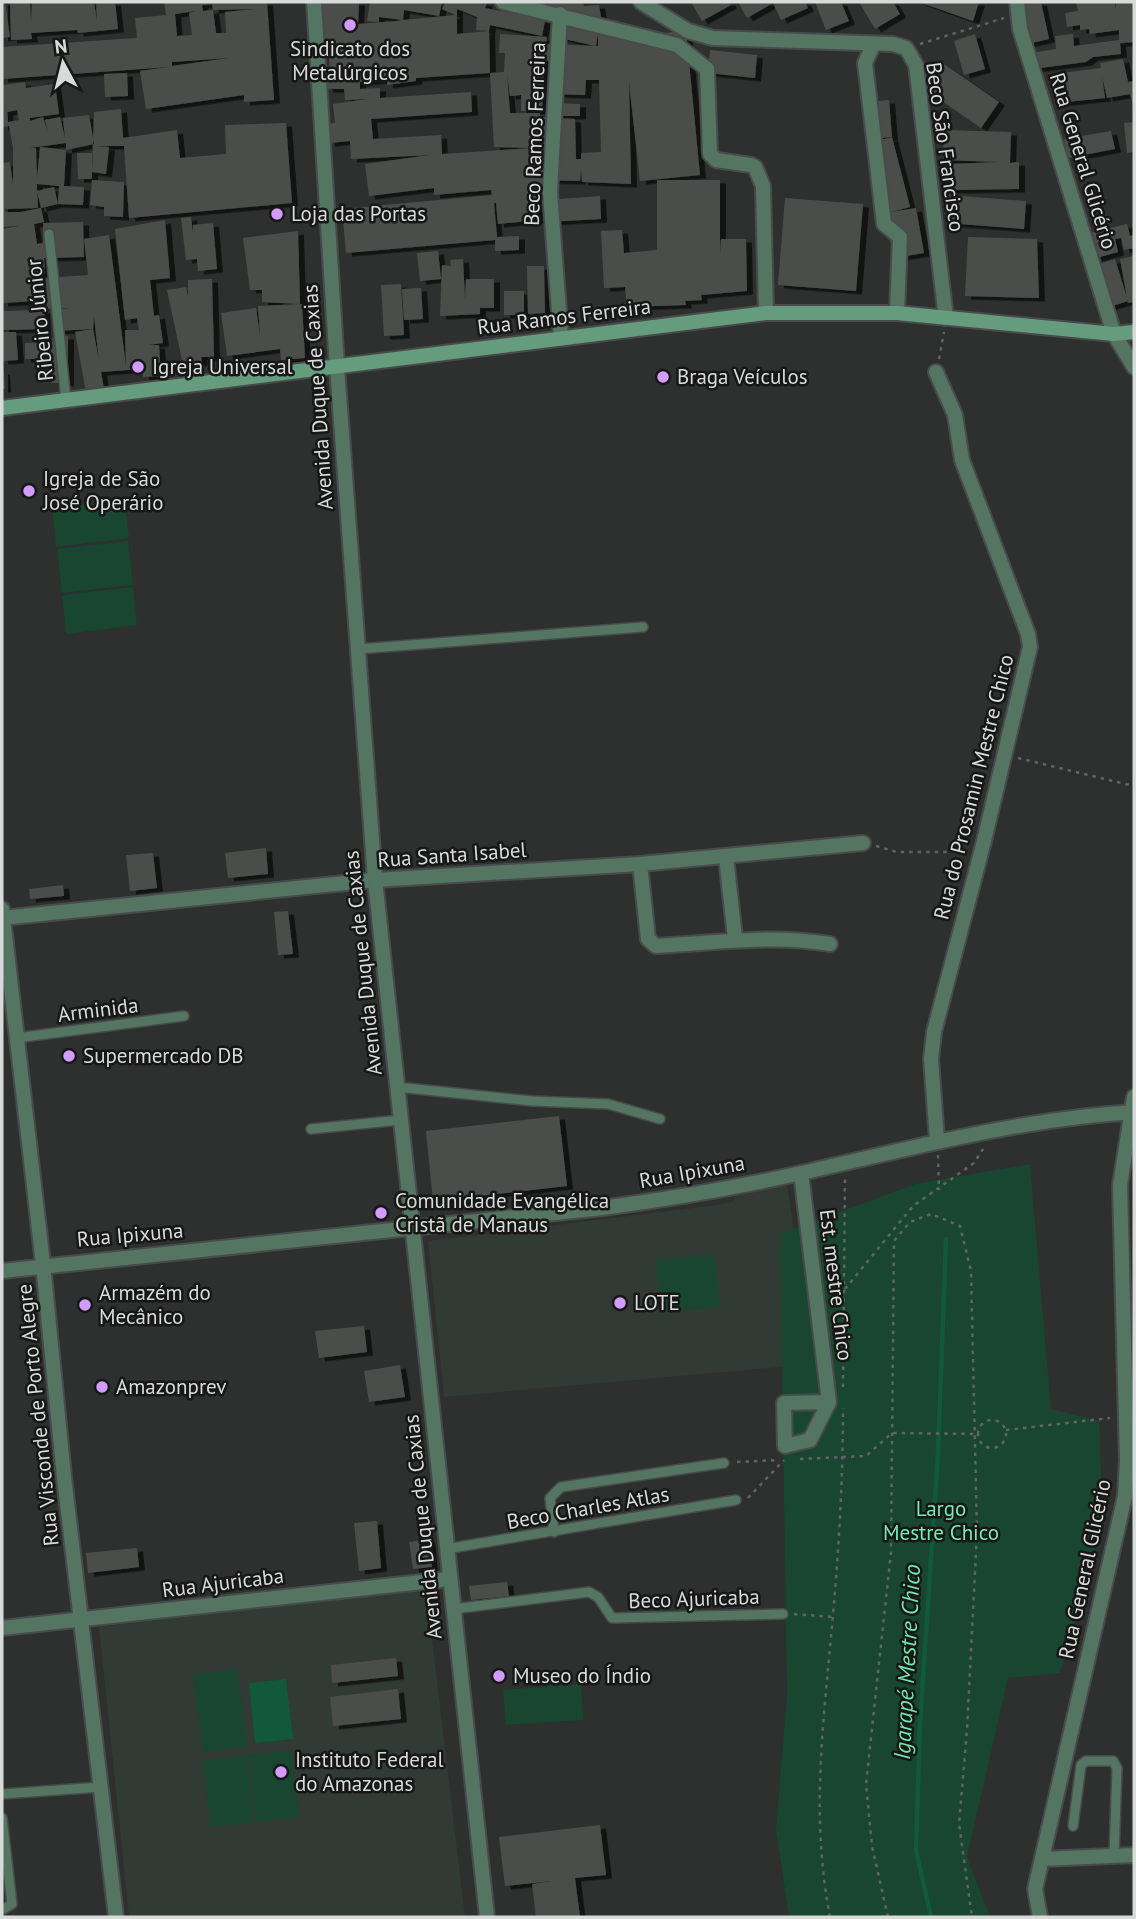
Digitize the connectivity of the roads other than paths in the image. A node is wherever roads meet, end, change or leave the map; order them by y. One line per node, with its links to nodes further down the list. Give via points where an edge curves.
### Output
1 (314, 2): 14 (street, Avenida Duque de Caxias)
2 (503, 2): 5 (street)
3 (641, 2): 6 (street, Beco São Francisco, via 688,31 713,38)
4 (1017, 8): 12 (street, Rua General Glicério)
5 (560, 14): 8 (street, via 677,45 707,69 710,154 716,160 751,164 763,186); 13 (street, Beco Ramos Ferreira, via 550,192)
6 (873, 46): 9 (street, via 865,63 884,224 900,237); 10 (street, Beco São Francisco, via 906,48 916,65)
7 (48, 234): 17 (lane, Ribeiro Júnior)
8 (766, 313): 9 (main road, Rua Ramos Ferreira); 13 (main road, Rua Ramos Ferreira)
9 (897, 313): 10 (main road, Rua Ramos Ferreira)
10 (947, 318): 12 (main road, Rua Ramos Ferreira)
11 (1134, 332): 12 (main road, Rua Ramos Ferreira)
12 (1114, 334): 15 (street, Rua General Glicério)
13 (561, 338): 14 (main road, Rua Ramos Ferreira)
14 (337, 367): 17 (main road, Rua Ramos Ferreira); 20 (street, Avenida Duque de Caxias)
15 (1134, 367)
16 (936, 372): 35 (street, Rua do Prosamin Mestre Chico, via 955,415 962,460 1028,634 1028,664 934,1032 931,1059)
17 (66, 401): 18 (main road, Rua Ramos Ferreira)
18 (2, 408)
19 (643, 627): 20 (lane)
20 (358, 649): 24 (street, Avenida Duque de Caxias)
21 (863, 842): 22 (street, Rua Santa Isabel)
22 (726, 857): 23 (street, Rua Santa Isabel); 26 (street)
23 (640, 864): 24 (street, Rua Santa Isabel); 26 (street, via 651,943)
24 (375, 880): 25 (street, Rua Santa Isabel); 30 (street, Avenida Duque de Caxias)
25 (2, 915): 29 (street, Rua Visconde de Porto Alegre)
26 (734, 938): 27 (street)
27 (830, 944)
28 (184, 1016): 29 (lane, Arminida)
29 (16, 1038): 38 (street, Rua Visconde de Porto Alegre)
30 (397, 1087): 32 (lane, via 608,1104); 33 (street, Avenida Duque de Caxias)
31 (1133, 1107): 35 (street, Rua Ipixuna); 42 (street, Rua General Glicério, via 1120,1185)
32 (660, 1119)
33 (400, 1120): 34 (lane); 37 (street, Avenida Duque de Caxias)
34 (311, 1129)
35 (937, 1140): 36 (street, Rua Ipixuna)
36 (801, 1173): 37 (street, Rua Ipixuna, via 688,1196); 40 (street, Est. mestre Chico)
37 (412, 1229): 38 (street, Rua Ipixuna); 45 (street, Avenida Duque de Caxias)
38 (43, 1264): 39 (street, Rua Ipixuna); 49 (street, Rua Visconde de Porto Alegre)
39 (2, 1270)
40 (836, 1404)
41 (724, 1463): 44 (lane, via 561,1487 550,1498)
42 (1130, 1495): 57 (street, Rua General Glicério)
43 (736, 1500): 44 (lane, Beco Charles Atlas)
44 (554, 1532): 45 (lane, Beco Charles Atlas)
45 (446, 1549): 46 (street, Avenida Duque de Caxias)
46 (449, 1579): 47 (street, Avenida Duque de Caxias); 49 (street, Rua Ajuricaba)
47 (453, 1609): 48 (lane, Beco Ajuricaba, via 589,1592 612,1618); 60 (street, Avenida Duque de Caxias)
48 (783, 1614)
49 (81, 1621): 50 (street, Rua Ajuricaba); 51 (street, Rua Visconde de Porto Alegre)
50 (2, 1628)
51 (101, 1787): 52 (lane); 59 (street, Rua Visconde de Porto Alegre)
52 (2, 1794)
53 (2, 1818): 58 (lane, via 12,1904)
54 (1073, 1826): 56 (lane, via 1081,1765 1113,1761 1117,1768)
55 (1134, 1855): 56 (street)
56 (1114, 1856): 57 (street)
57 (1042, 1859): 61 (street, Rua General Glicério, via 1035,1889)
58 (2, 1910)
59 (116, 1917)
60 (487, 1917)
61 (1040, 1917)

